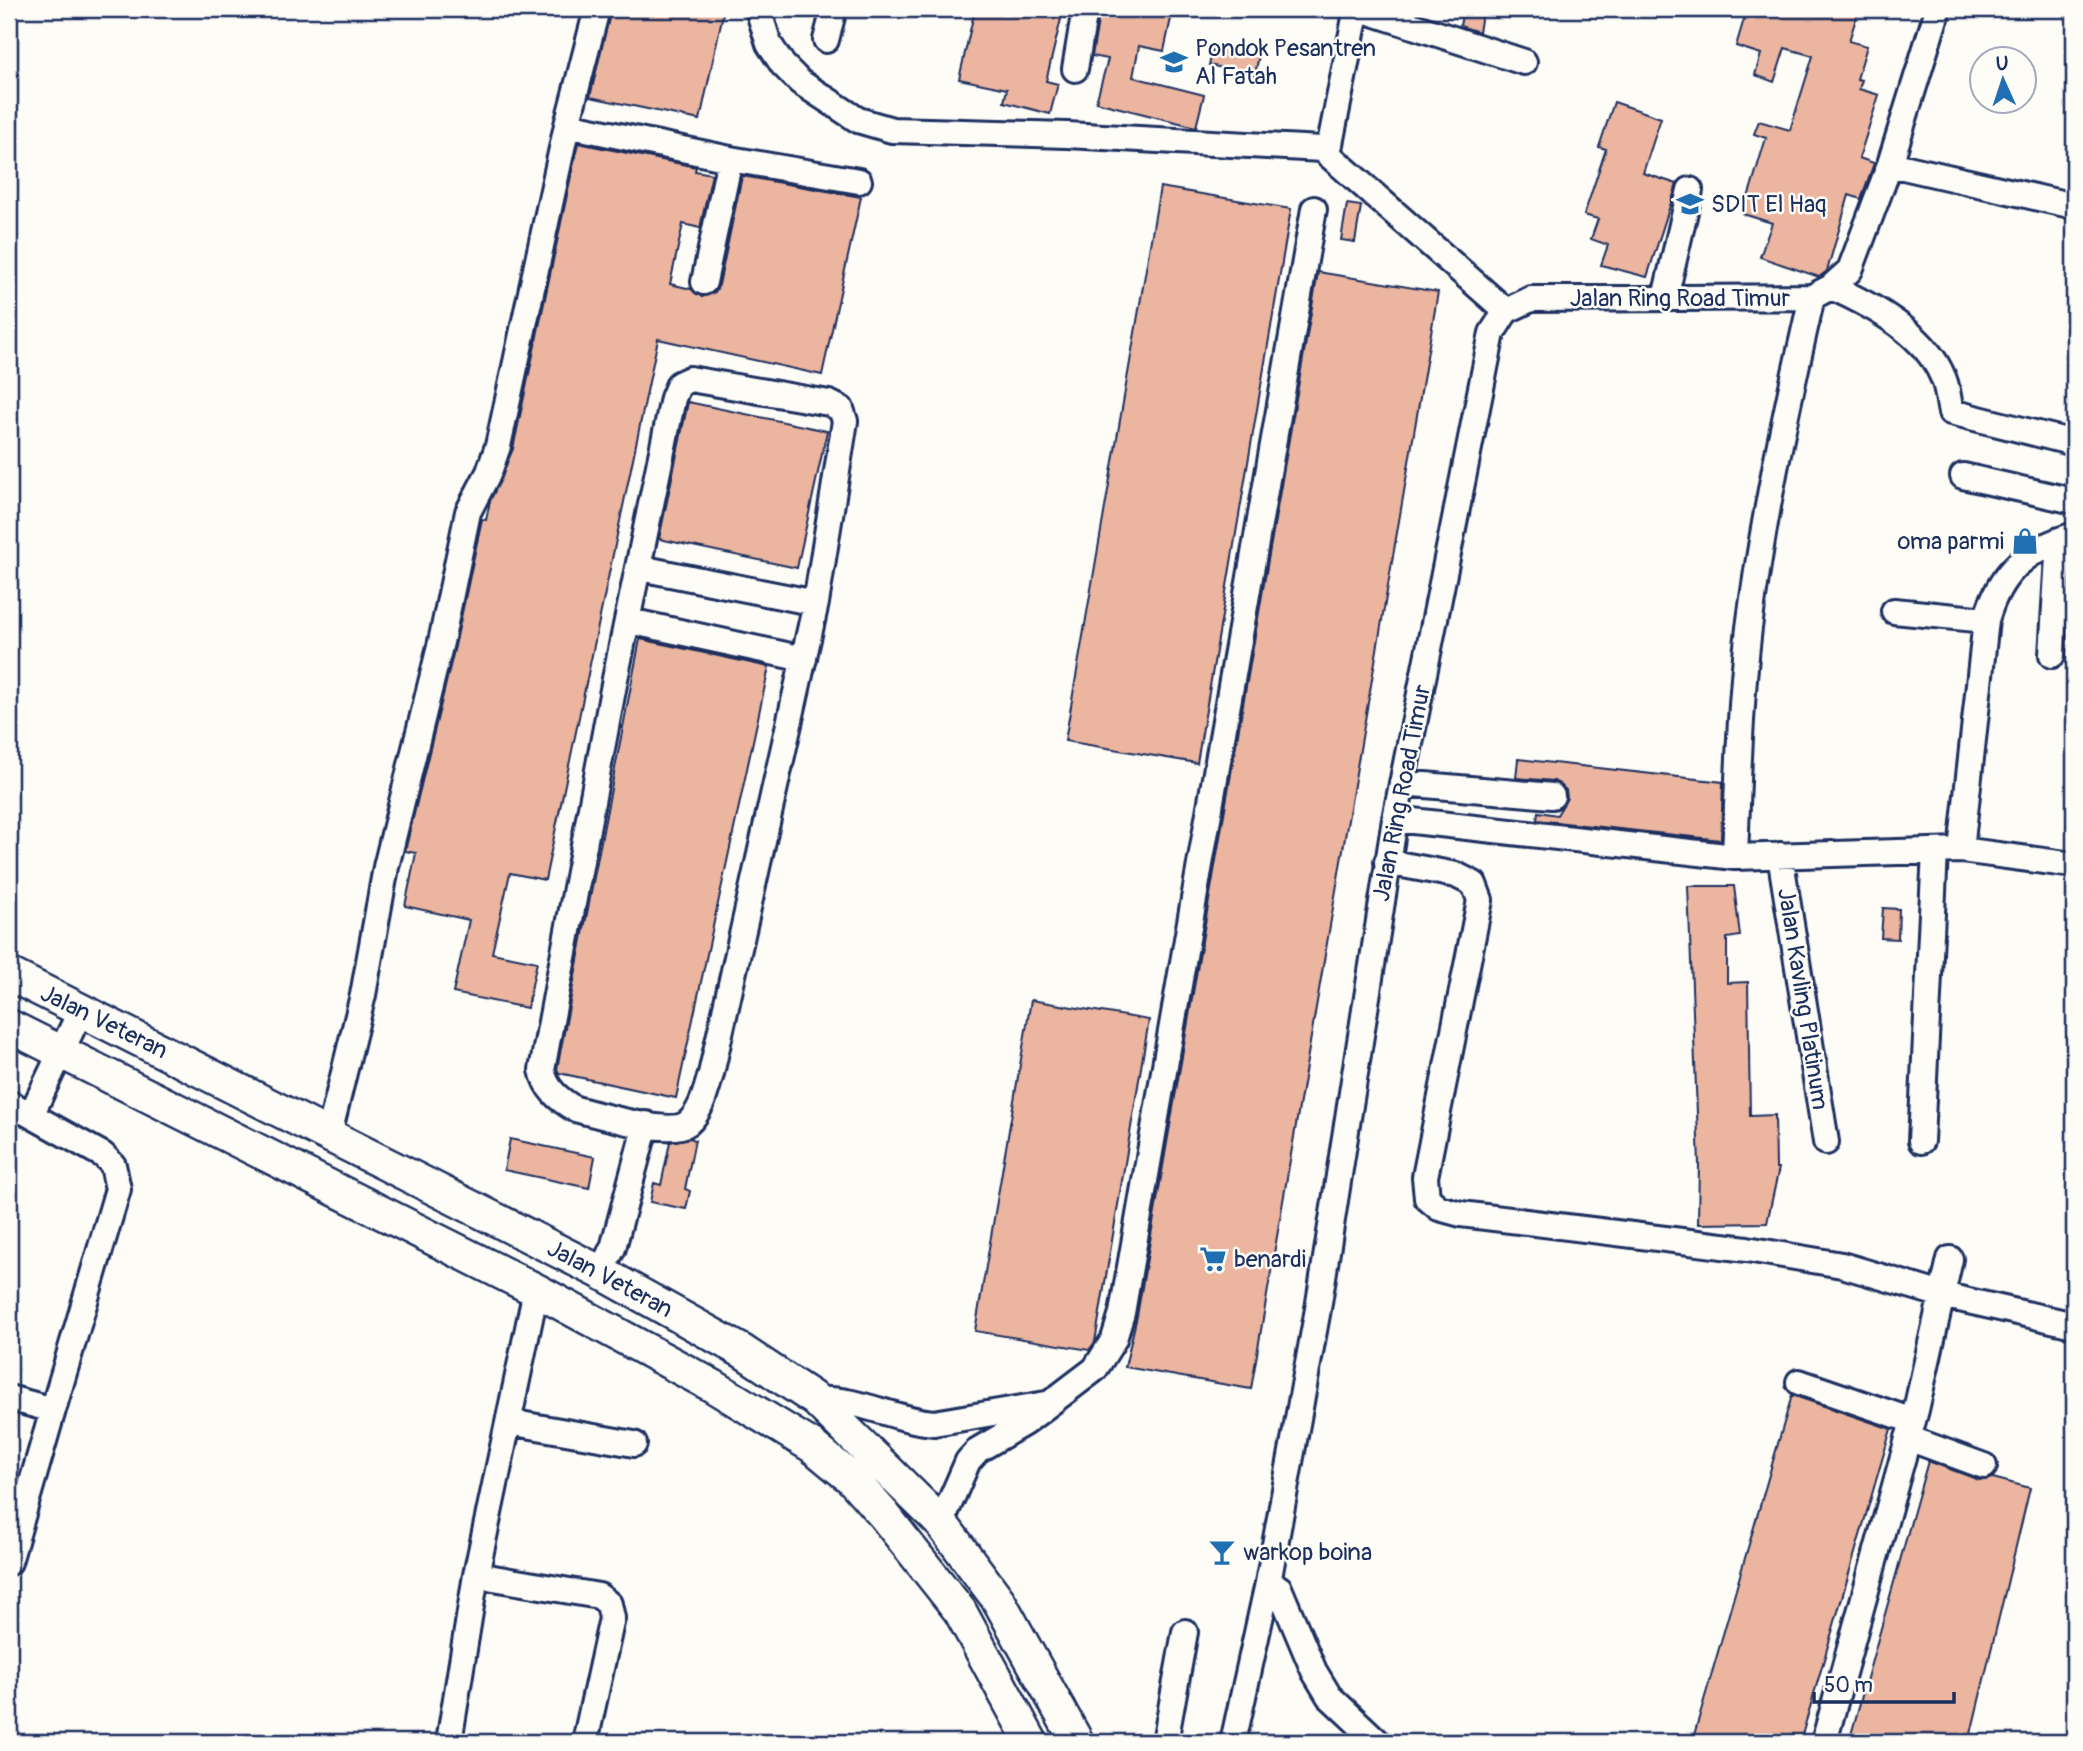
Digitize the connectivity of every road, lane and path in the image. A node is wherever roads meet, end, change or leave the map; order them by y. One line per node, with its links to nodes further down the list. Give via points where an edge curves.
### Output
1 (597, 9): 9 (street)
2 (758, 9): 10 (street, via 769,44 800,82 858,120 892,130 1264,144)
3 (834, 9): 6 (street)
4 (1085, 9): 8 (street)
5 (1938, 9): 12 (street)
6 (826, 40)
7 (1524, 62): 10 (street, via 1363,10 1355,18)
8 (1075, 69)
9 (567, 125): 11 (street); 48 (street, via 498,446 468,512)
10 (1328, 153): 20 (street)
11 (730, 159): 13 (street); 17 (street)
12 (1890, 164): 15 (street); 18 (street, via 1850,270)
13 (859, 181)
14 (1690, 190): 19 (street)
15 (2074, 205)
16 (1314, 209): 59 (street, via 1122,1313 1106,1355 1095,1369)
17 (704, 282)
18 (1822, 292): 19 (street, Jalan Ring Road Timur); 21 (street, via 1886,315 1917,342 1940,370 1956,416); 38 (street, via 1766,525 1749,626)
19 (1665, 298): 20 (street, Jalan Ring Road Timur, via 1531,299)
20 (1506, 311): 32 (street, Jalan Ring Road Timur, via 1492,333)
21 (2074, 443)
22 (1963, 476): 23 (street)
23 (2074, 501)
24 (2067, 537): 28 (street, via 2029,554 2009,573 1993,596); 30 (street)
25 (640, 568): 26 (street); 26 (street, via 679,384 690,379 828,403 841,409 845,421); 29 (street)
26 (816, 603): 31 (street)
27 (1894, 611): 28 (street)
28 (1986, 620): 35 (street)
29 (629, 621): 31 (street); 47 (street, via 542,1070 554,1094 575,1109)
30 (2052, 654)
31 (804, 659): 47 (street, via 702,1104 681,1126)
32 (1402, 783): 33 (street); 34 (street, Jalan Ring Road Timur)
33 (1552, 796)
34 (1395, 819): 38 (street); 39 (street, Jalan Ring Road Timur)
35 (1961, 850): 36 (street); 40 (street)
36 (1935, 851): 37 (street); 49 (street)
37 (1780, 855): 38 (street); 50 (street, Jalan Kavling Platinum)
38 (1735, 857)
39 (1387, 862): 54 (street, via 1456,875 1474,884 1480,900 1425,1177 1427,1198 1438,1208 1747,1249 1815,1261); 68 (street, Jalan Ring Road Timur, via 1318,1309)
40 (2074, 865)
41 (9, 974): 42 (main road, Jalan Veteran)
42 (81, 1010): 44 (street); 48 (main road, Jalan Veteran)
43 (9, 1026): 44 (main road, Jalan Veteran)
44 (60, 1052): 46 (street); 53 (main road, Jalan Veteran)
45 (9, 1103): 46 (street)
46 (32, 1114): 60 (street, via 103,1156 113,1165 118,1189)
47 (646, 1125): 51 (street)
48 (330, 1129): 51 (main road, Jalan Veteran)
49 (1921, 1141)
50 (1826, 1142)
51 (607, 1258): 58 (main road, Jalan Veteran)
52 (1950, 1259): 54 (street)
53 (536, 1290): 61 (street); 72 (main road, Jalan Veteran, via 713,1386 812,1446 852,1479 960,1611)
54 (1942, 1294): 55 (street); 62 (street)
55 (2074, 1325)
56 (1799, 1382): 62 (street)
57 (9, 1398): 60 (street)
58 (816, 1400): 59 (street, via 849,1401 917,1422 948,1422); 65 (main road, Jalan Veteran)
59 (1050, 1404): 65 (street, via 978,1450 961,1472)
60 (53, 1410): 66 (street)
61 (509, 1422): 63 (street); 67 (street)
62 (1912, 1423): 64 (street); 77 (street)
63 (634, 1444)
64 (1984, 1465)
65 (941, 1523): 73 (main road, Jalan Veteran, via 999,1601)
66 (9, 1562)
67 (476, 1575): 70 (street); 71 (street, via 598,1596 609,1604 611,1618)
68 (1268, 1583): 75 (street, Jalan Ring Road Timur); 76 (street, via 1279,1588 1329,1696)
69 (1185, 1632): 74 (street)
70 (449, 1742)
71 (584, 1742)
72 (1031, 1742)
73 (1077, 1742)
74 (1165, 1742)
75 (1233, 1742)
76 (1378, 1742)
77 (1824, 1742)

